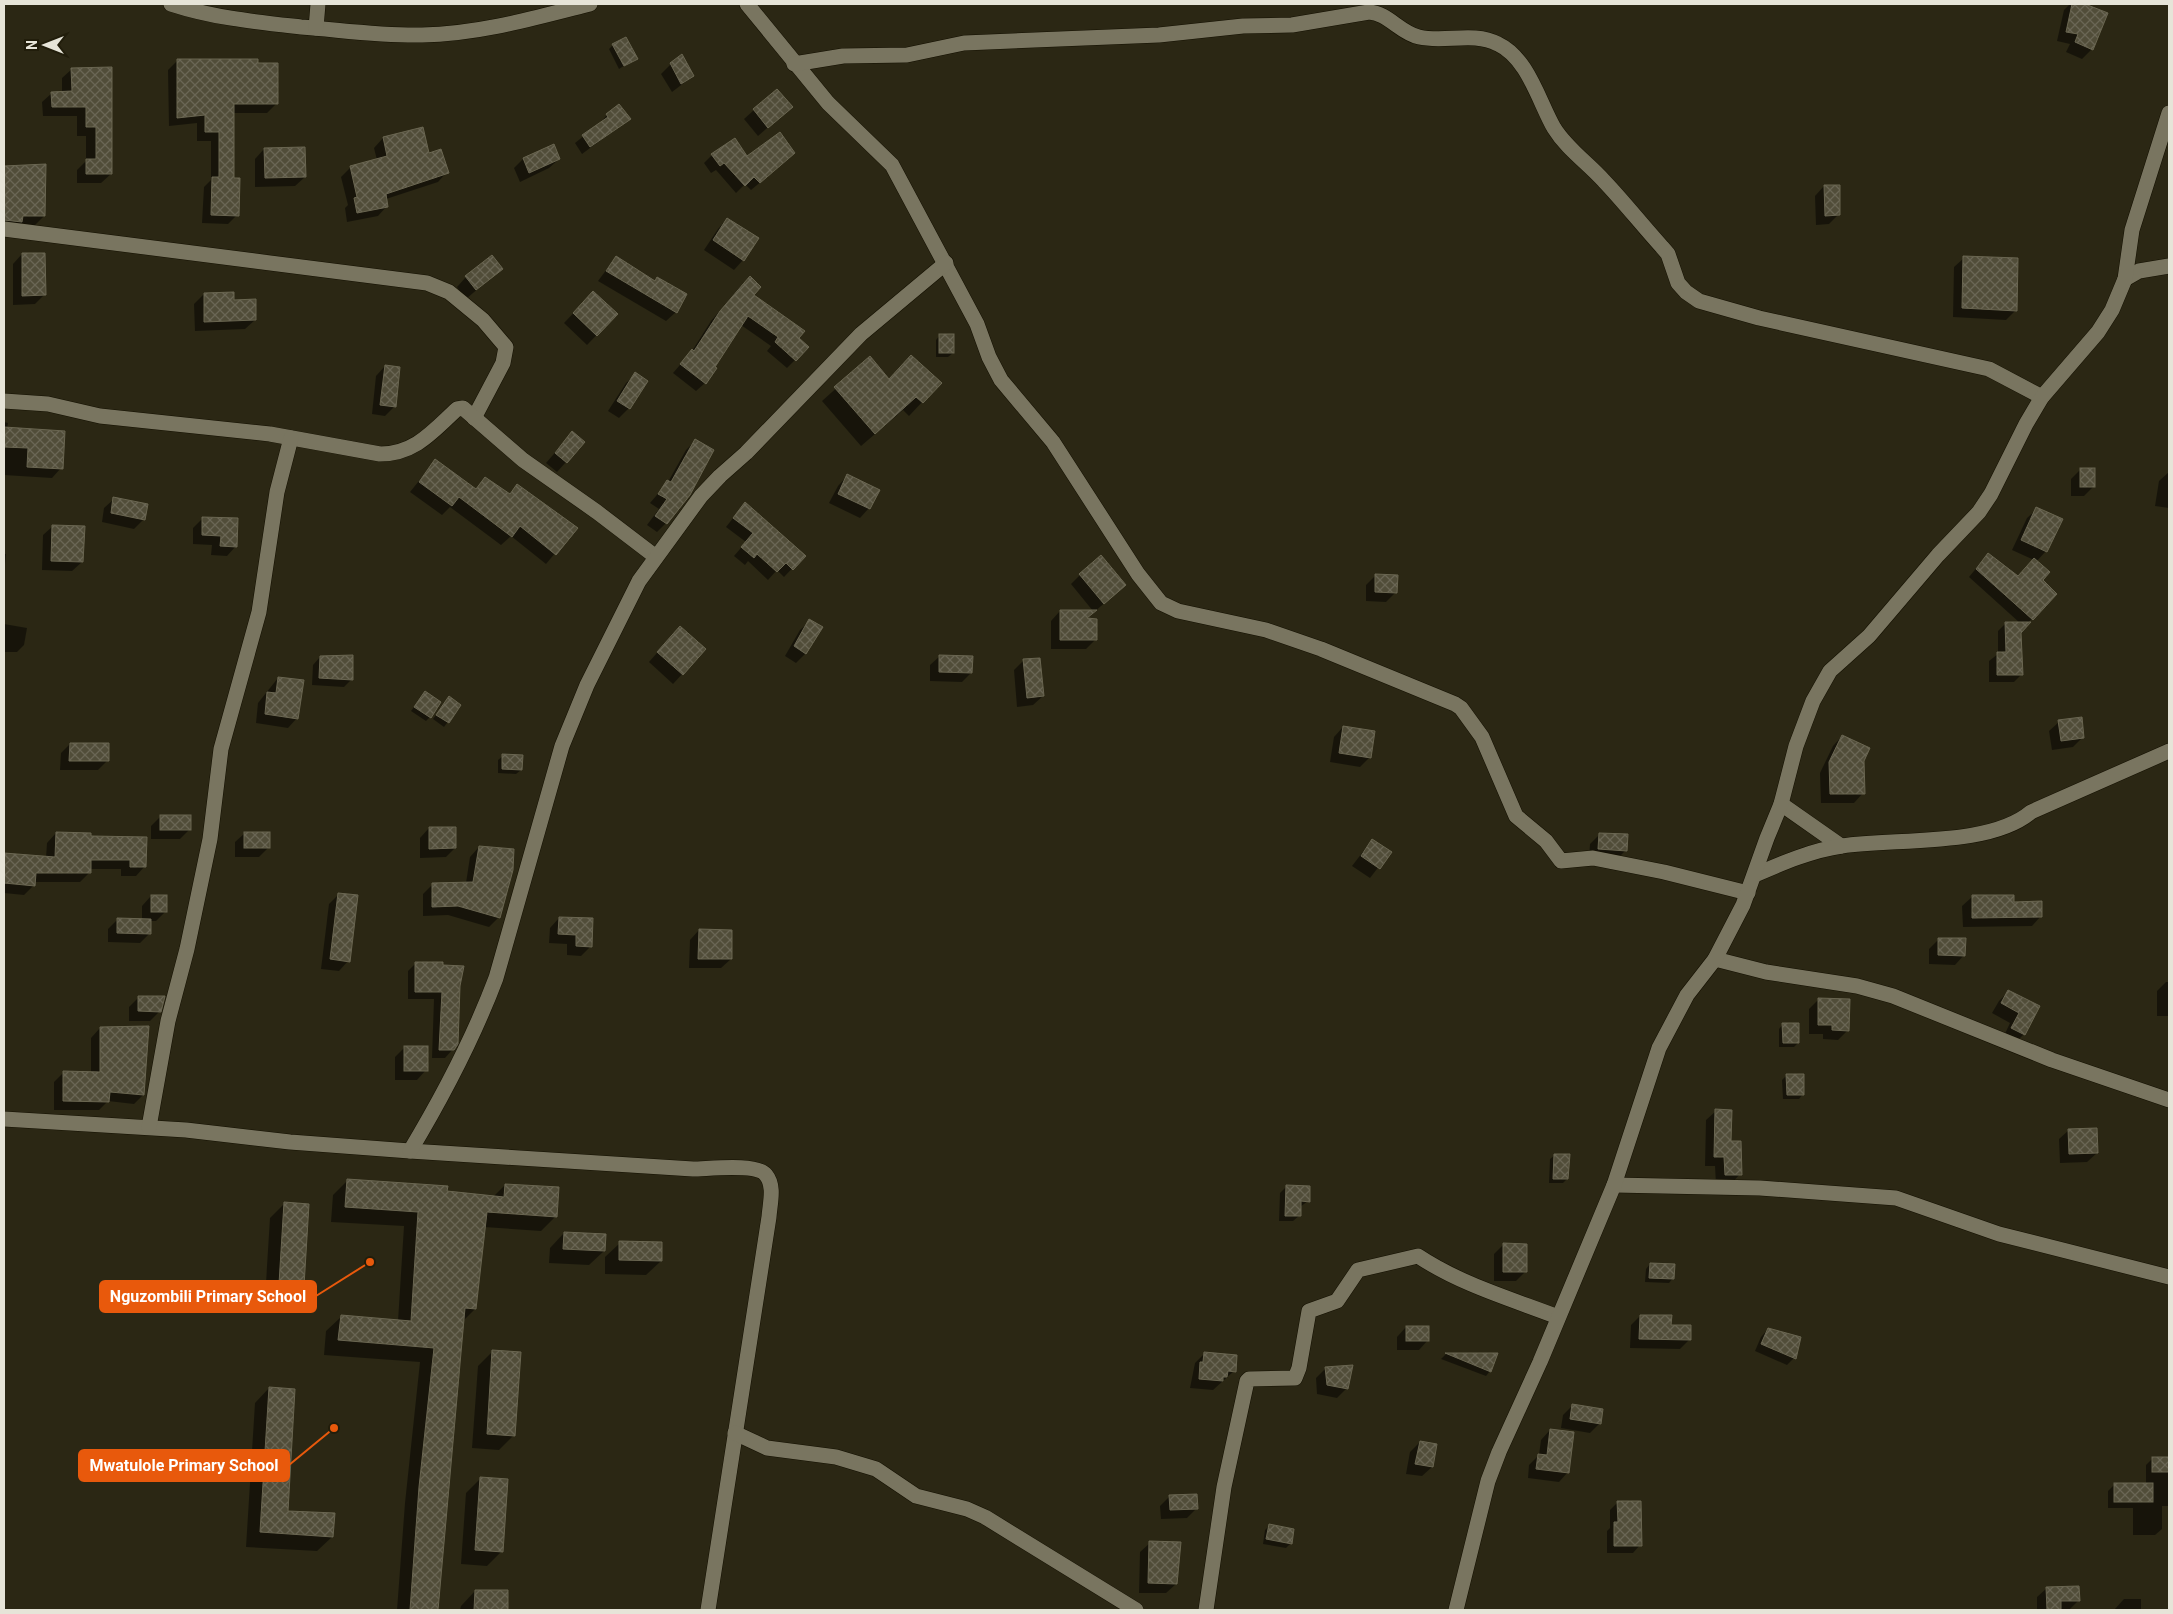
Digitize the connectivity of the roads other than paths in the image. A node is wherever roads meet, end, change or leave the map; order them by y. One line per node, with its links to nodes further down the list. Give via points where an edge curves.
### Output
1 (171, 4): 5 (street, via 226,19)
2 (318, 4): 5 (street)
3 (590, 4): 5 (street, via 528,20 443,34 386,34)
4 (747, 4): 6 (street)
5 (316, 28)
6 (794, 64): 9 (street, via 852,128 889,161); 12 (street, via 843,56 907,55 964,43 1159,35 1243,26 1292,26 1369,12 1378,13 1419,38 1478,38 1497,43 1506,49 1534,84 1562,140 1604,180 1668,254 1678,283 1699,301 1989,369)
7 (2169, 113): 11 (street, via 2132,230)
8 (4, 229): 14 (street, via 402,278 435,285 449,292 483,320 506,347 504,363)
9 (946, 263): 16 (street, via 861,334 720,476 701,496); 21 (street, via 1001,380 1053,442 1138,574 1162,603 1178,611 1266,630 1321,648 1455,704 1482,737 1516,816 1546,841 1561,861 1593,858)
10 (2169, 266): 11 (street, via 2139,271)
11 (2124, 278): 12 (street, via 2112,310 2098,332)
12 (2042, 397): 18 (street, via 1979,512 1869,636 1830,671 1813,702 1796,746)
13 (4, 401): 15 (street, via 48,404 100,416)
14 (474, 418): 15 (street, via 460,408 414,447 390,454); 16 (street, via 523,460)
15 (291, 438): 25 (street, via 277,492 259,612 221,749 210,839 187,950 168,1021)
16 (656, 557): 26 (street, via 624,608 578,705 551,782 491,993 445,1092)
17 (2169, 750): 19 (street, via 2031,812 2019,823 1961,837)
18 (1782, 804): 19 (street); 20 (street)
19 (1841, 846): 20 (street)
20 (1755, 875): 21 (street)
21 (1748, 893): 22 (street)
22 (1715, 959): 23 (street, via 1893,996 2052,1060); 27 (street, via 1687,995 1660,1048)
23 (2169, 1100)
24 (4, 1119): 25 (street)
25 (149, 1127): 26 (street)
26 (410, 1152): 30 (street, via 693,1169 758,1169 763,1172 771,1190 769,1217)
27 (1614, 1185): 28 (street, via 1760,1188 1896,1198 1999,1234); 29 (street)
28 (2169, 1277)
29 (1558, 1316): 33 (street, via 1480,1288 1418,1256 1358,1270 1337,1301 1309,1311 1300,1368 1295,1378 1247,1381 1224,1487); 34 (street, via 1488,1481)
30 (735, 1433): 31 (street); 32 (street, via 767,1448 836,1457 876,1469 916,1496 967,1509)
31 (708, 1610)
32 (1136, 1610)
33 (1206, 1610)
34 (1456, 1610)

